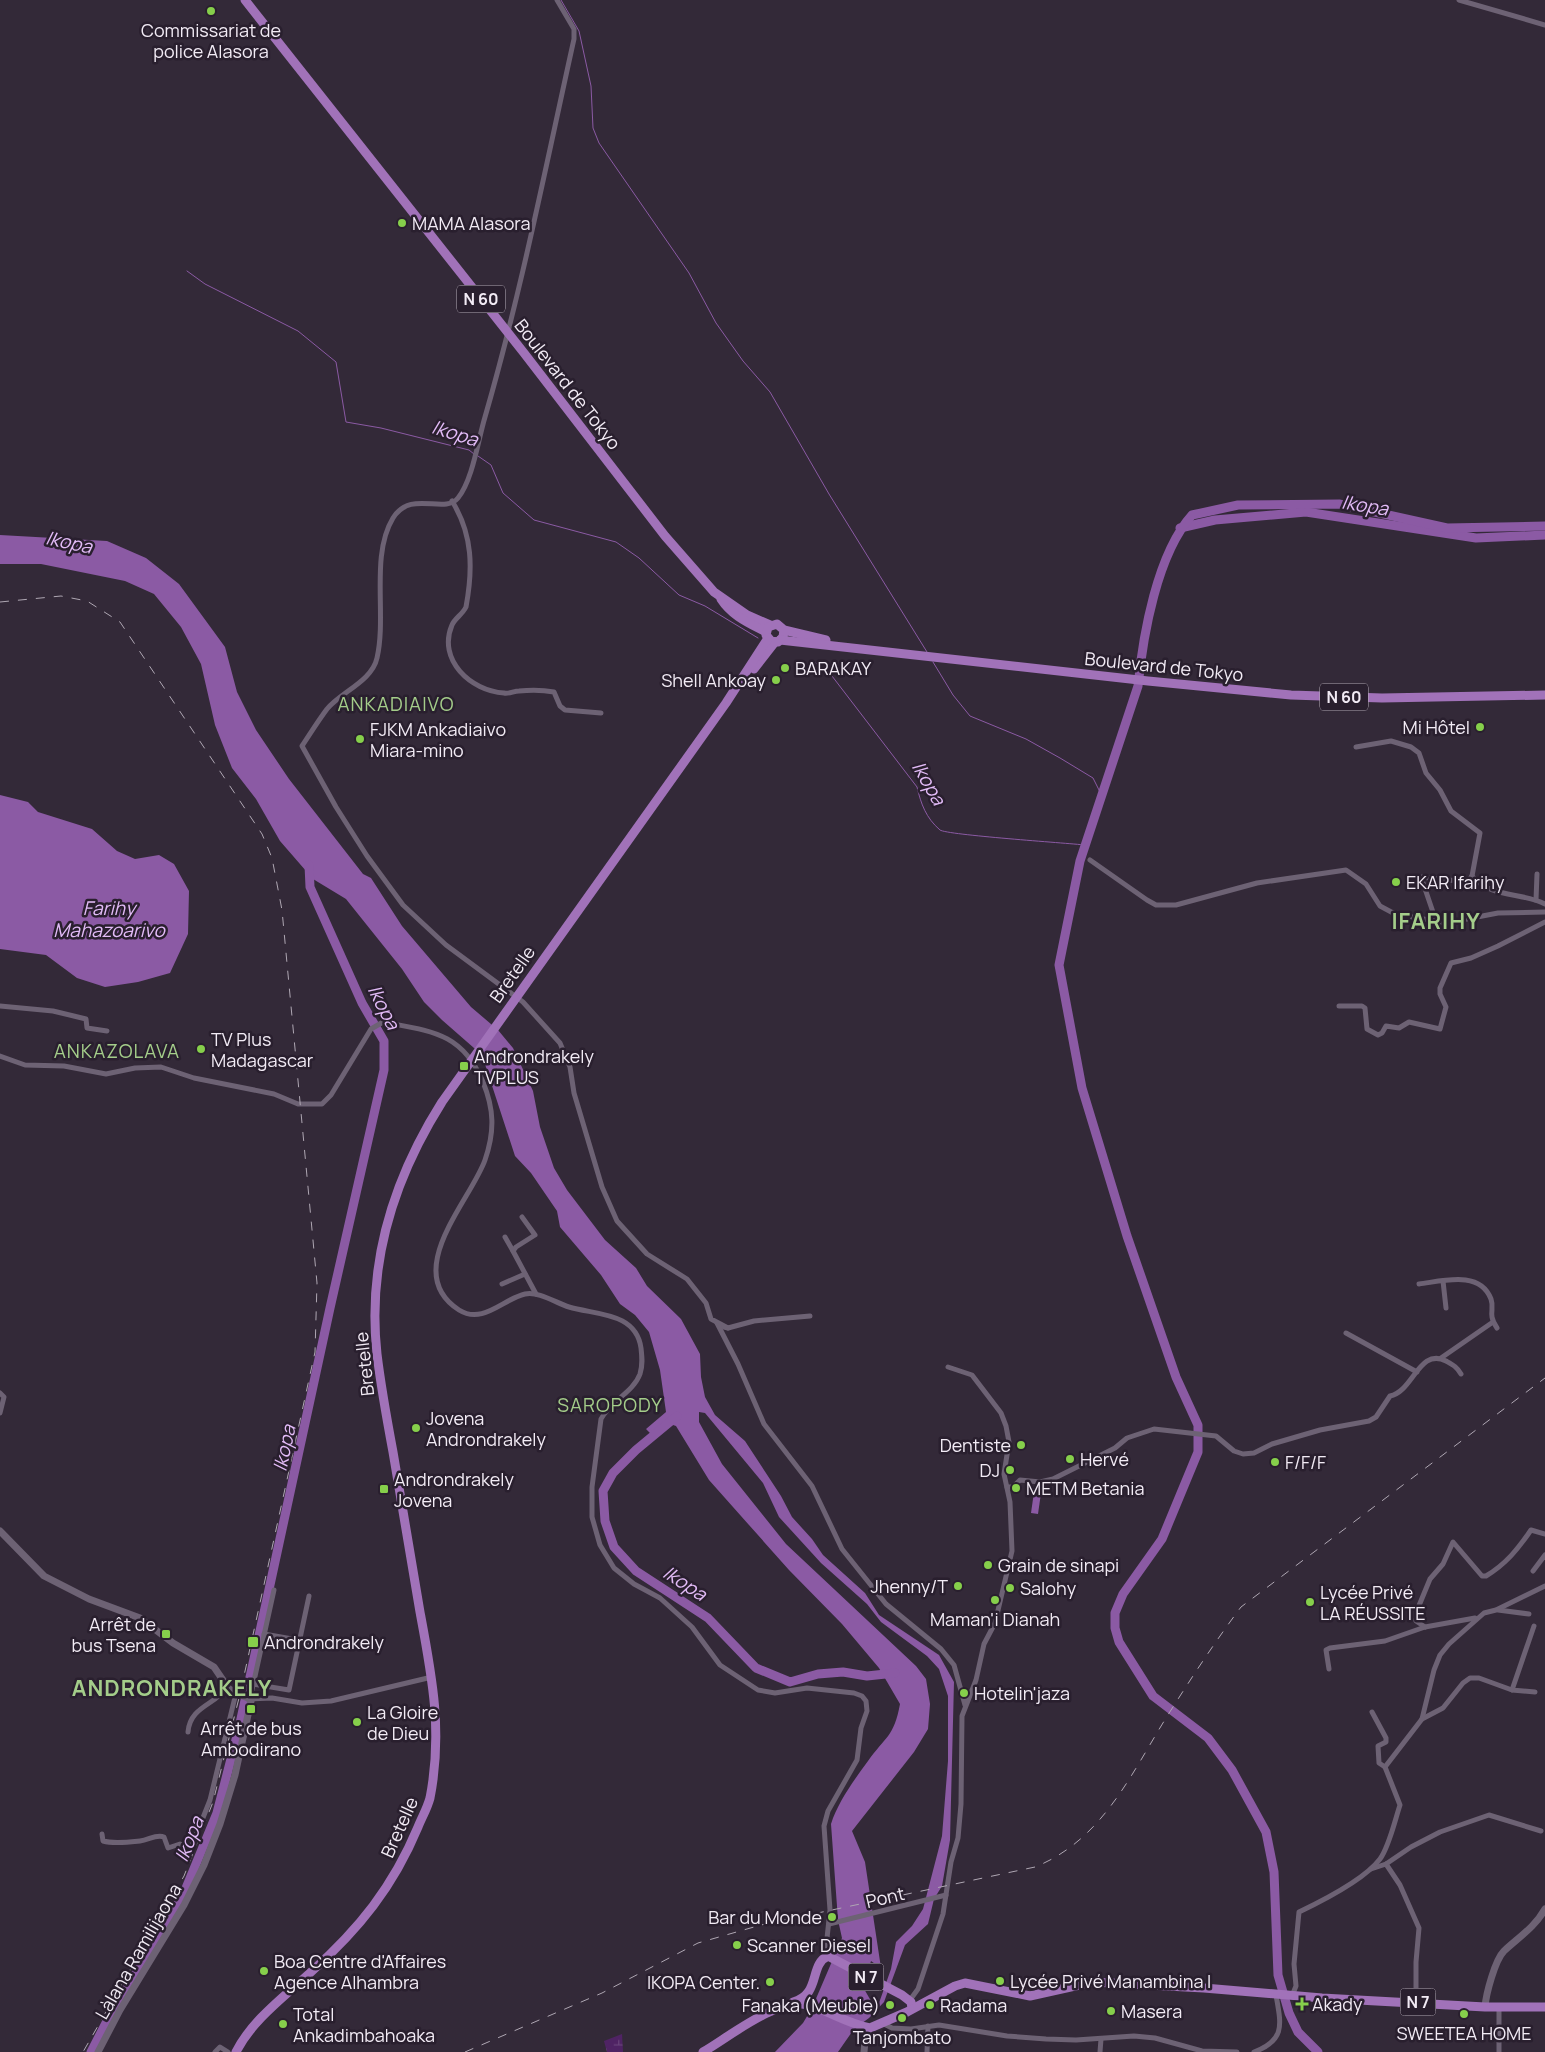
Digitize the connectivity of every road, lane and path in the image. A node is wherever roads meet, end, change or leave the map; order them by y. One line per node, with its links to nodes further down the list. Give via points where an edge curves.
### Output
1 (245, 0): 5 (main road, Boulevard de Tokyo / N 60)
2 (557, 0): 5 (street, via 574,29 574,39)
3 (1459, 0): 4 (street)
4 (1545, 25)
5 (509, 334): 6 (street, via 469,476 457,499); 8 (main road, Boulevard de Tokyo / N 60, via 665,536 728,609)
6 (452, 501): 11 (street, via 461,516 470,548 466,607 452,623 449,636 450,657 458,672 475,684 495,691 554,692 564,710); 21 (street, via 446,504 413,503 393,518 382,548 382,613 377,658 372,670 328,709 302,746 367,856 403,905 446,946)
7 (784, 630): 8 (main road, Bretelle); 8 (main road, via 777,624); 9 (main road)
8 (772, 636): 9 (main road, Boulevard de Tokyo); 21 (main road, Bretelle, via 734,698 726,703)
9 (848, 647): 10 (main road, Boulevard de Tokyo / N 60, via 1291,695 1372,698)
10 (1545, 694)
11 (602, 713)
12 (1356, 747): 15 (street, via 1391,741 1419,753 1426,773 1451,811 1480,833)
13 (1090, 860): 19 (street, via 1147,900 1163,906 1257,883 1346,870 1366,884 1380,906 1388,911)
14 (1537, 874): 16 (street)
15 (1472, 876): 16 (street, via 1484,888); 19 (street, via 1464,883 1421,876)
16 (1536, 900): 17 (street)
17 (1545, 904)
18 (1545, 912): 19 (street, via 1498,913 1446,923)
19 (1436, 921)
20 (1545, 922): 23 (street, via 1489,950 1451,963 1440,988 1446,1007 1440,1029 1409,1022 1399,1028 1386,1026 1378,1035 1367,1029 1365,1008)
21 (513, 1000): 26 (main road, Bretelle); 38 (street, via 560,1043 570,1068 574,1093 602,1187 617,1221 647,1254 687,1279 706,1303 711,1319)
22 (0, 1006): 24 (street, via 53,1011 86,1019 87,1028)
23 (1339, 1006)
24 (107, 1031)
25 (0, 1056): 26 (street, via 25,1065 64,1066 106,1074 161,1067 194,1078 250,1088 298,1104 322,1104 331,1095 371,1029 383,1022 441,1034)
26 (472, 1059): 34 (street, via 491,1103 492,1125 486,1158 451,1221 436,1260 436,1276 446,1298 466,1313 486,1312 525,1294); 64 (main road, Bretelle, via 427,1125 407,1162 384,1236 376,1292 378,1361)
27 (522, 1216): 29 (street, via 535,1235)
28 (506, 1237): 29 (street)
29 (514, 1251): 30 (street)
30 (525, 1274): 32 (street); 34 (street)
31 (1443, 1281): 33 (street); 35 (street); 37 (street, via 1475,1281 1483,1285 1492,1300 1490,1316)
32 (502, 1284)
33 (1419, 1284)
34 (536, 1294): 83 (street, via 563,1305 626,1321 640,1344 643,1360 639,1375 633,1386 606,1410 601,1420 592,1487 594,1528 614,1568 660,1598 692,1628 720,1665 758,1690 775,1692 807,1688 854,1693 866,1702 857,1760 828,1811 824,1826)
35 (1446, 1308)
36 (810, 1316): 38 (street, via 754,1321)
37 (1493, 1322): 39 (street); 41 (street)
38 (728, 1328): 67 (street, via 715,1323 738,1364 764,1424 812,1486 842,1549 886,1604 941,1648 954,1665)
39 (1497, 1328)
40 (1346, 1333): 43 (street)
41 (1441, 1358): 43 (street, via 1431,1358); 44 (street, via 1456,1366)
42 (948, 1367): 47 (street, via 972,1375 1001,1413 1009,1442 1004,1474)
43 (1417, 1372): 47 (street, via 1369,1421 1320,1430 1243,1454 1216,1436 1154,1429 1127,1438 1115,1448 1053,1479 1040,1482 1020,1480 1013,1487)
44 (1461, 1374)
45 (0, 1393): 46 (street, via 4,1397)
46 (0, 1412)
47 (1007, 1487): 69 (street, via 1012,1527 1010,1565 995,1623 984,1644)
48 (0, 1531): 66 (street, via 44,1576 89,1599 140,1618 173,1643 214,1667)
49 (1545, 1534): 59 (street, via 1531,1530 1502,1567 1486,1576 1482,1576 1453,1542 1443,1564 1430,1578 1418,1608 1416,1621)
50 (1545, 1555): 51 (street)
51 (1533, 1571)
52 (1545, 1586): 55 (street)
53 (274, 1590): 60 (street)
54 (310, 1596): 61 (street)
55 (1496, 1610): 56 (street); 57 (street)
56 (1484, 1613): 59 (street, via 1472,1619); 74 (street, via 1440,1655)
57 (1529, 1614)
58 (1534, 1626): 68 (street)
59 (1425, 1628): 63 (street, via 1385,1641 1330,1648 1326,1650)
60 (264, 1634): 61 (street); 65 (street)
61 (300, 1640): 62 (street); 65 (street, via 289,1690)
62 (326, 1645)
63 (1329, 1669)
64 (432, 1677): 71 (street, via 331,1701 302,1703); 100 (main road, Bretelle, via 437,1719 434,1774 427,1810 408,1851 385,1892 359,1924 269,2011)
65 (253, 1684): 71 (street)
66 (227, 1687): 71 (street); 75 (street, via 222,1695 198,1710 188,1722)
67 (961, 1689): 69 (street); 72 (street)
68 (1512, 1690): 70 (street); 74 (street, via 1470,1678 1443,1708)
69 (971, 1691): 72 (street)
70 (1535, 1692)
71 (244, 1696): 78 (street, via 191,1848 180,1844 168,1848 161,1835 140,1841 111,1842 103,1841); 97 (street, Làlana Ramilijaona, via 250,1707 235,1775 204,1865)
72 (965, 1706): 81 (street, via 962,1716 960,1821)
73 (1372, 1712): 76 (street, via 1386,1738 1386,1742 1378,1746 1380,1763)
74 (1422, 1719): 76 (street)
75 (188, 1732)
76 (1385, 1767): 80 (street, via 1400,1805 1381,1858)
77 (1541, 1831): 79 (street, via 1489,1815 1440,1832 1411,1846)
78 (102, 1834)
79 (1386, 1864): 80 (street); 87 (street, via 1400,1885 1419,1928)
80 (1371, 1869): 85 (street, via 1324,1900 1299,1912 1294,1964 1296,1986)
81 (946, 1895): 83 (street, Pont); 88 (street, via 943,1914)
82 (1545, 1909): 90 (street, via 1536,1925 1502,1952 1486,1995)
83 (829, 1924): 84 (street)
84 (829, 1958): 86 (main road, N 7); 88 (main road, N 7, via 900,1994)
85 (1284, 1996): 87 (main road, N 7); 88 (main road, N 7, via 1093,1982 1030,1996 965,1984); 106 (street, via 1279,2034 1272,2043)
86 (808, 2002): 94 (main road); 101 (main road, via 764,2012); 102 (main road, via 775,2010)
87 (1416, 2002): 90 (main road, N 7)
88 (911, 2004): 92 (main road, N 7)
89 (1500, 2006): 90 (main road, N 7); 91 (main road, N 7); 107 (street)
90 (1485, 2007)
91 (1545, 2007)
92 (882, 2023): 93 (street, via 892,2028); 94 (main road, N 7)
93 (928, 2026): 95 (street, via 1007,2036); 103 (street)
94 (866, 2027): 96 (street)
95 (1101, 2039): 104 (street); 105 (street, via 1155,2038 1202,2050)
96 (863, 2051)
97 (98, 2052)
98 (214, 2052): 99 (street, via 220,2047)
99 (228, 2052)
100 (236, 2052)
101 (695, 2052)
102 (703, 2052)
103 (927, 2052)
104 (1100, 2052)
105 (1237, 2052)
106 (1254, 2052)
107 (1499, 2052)

